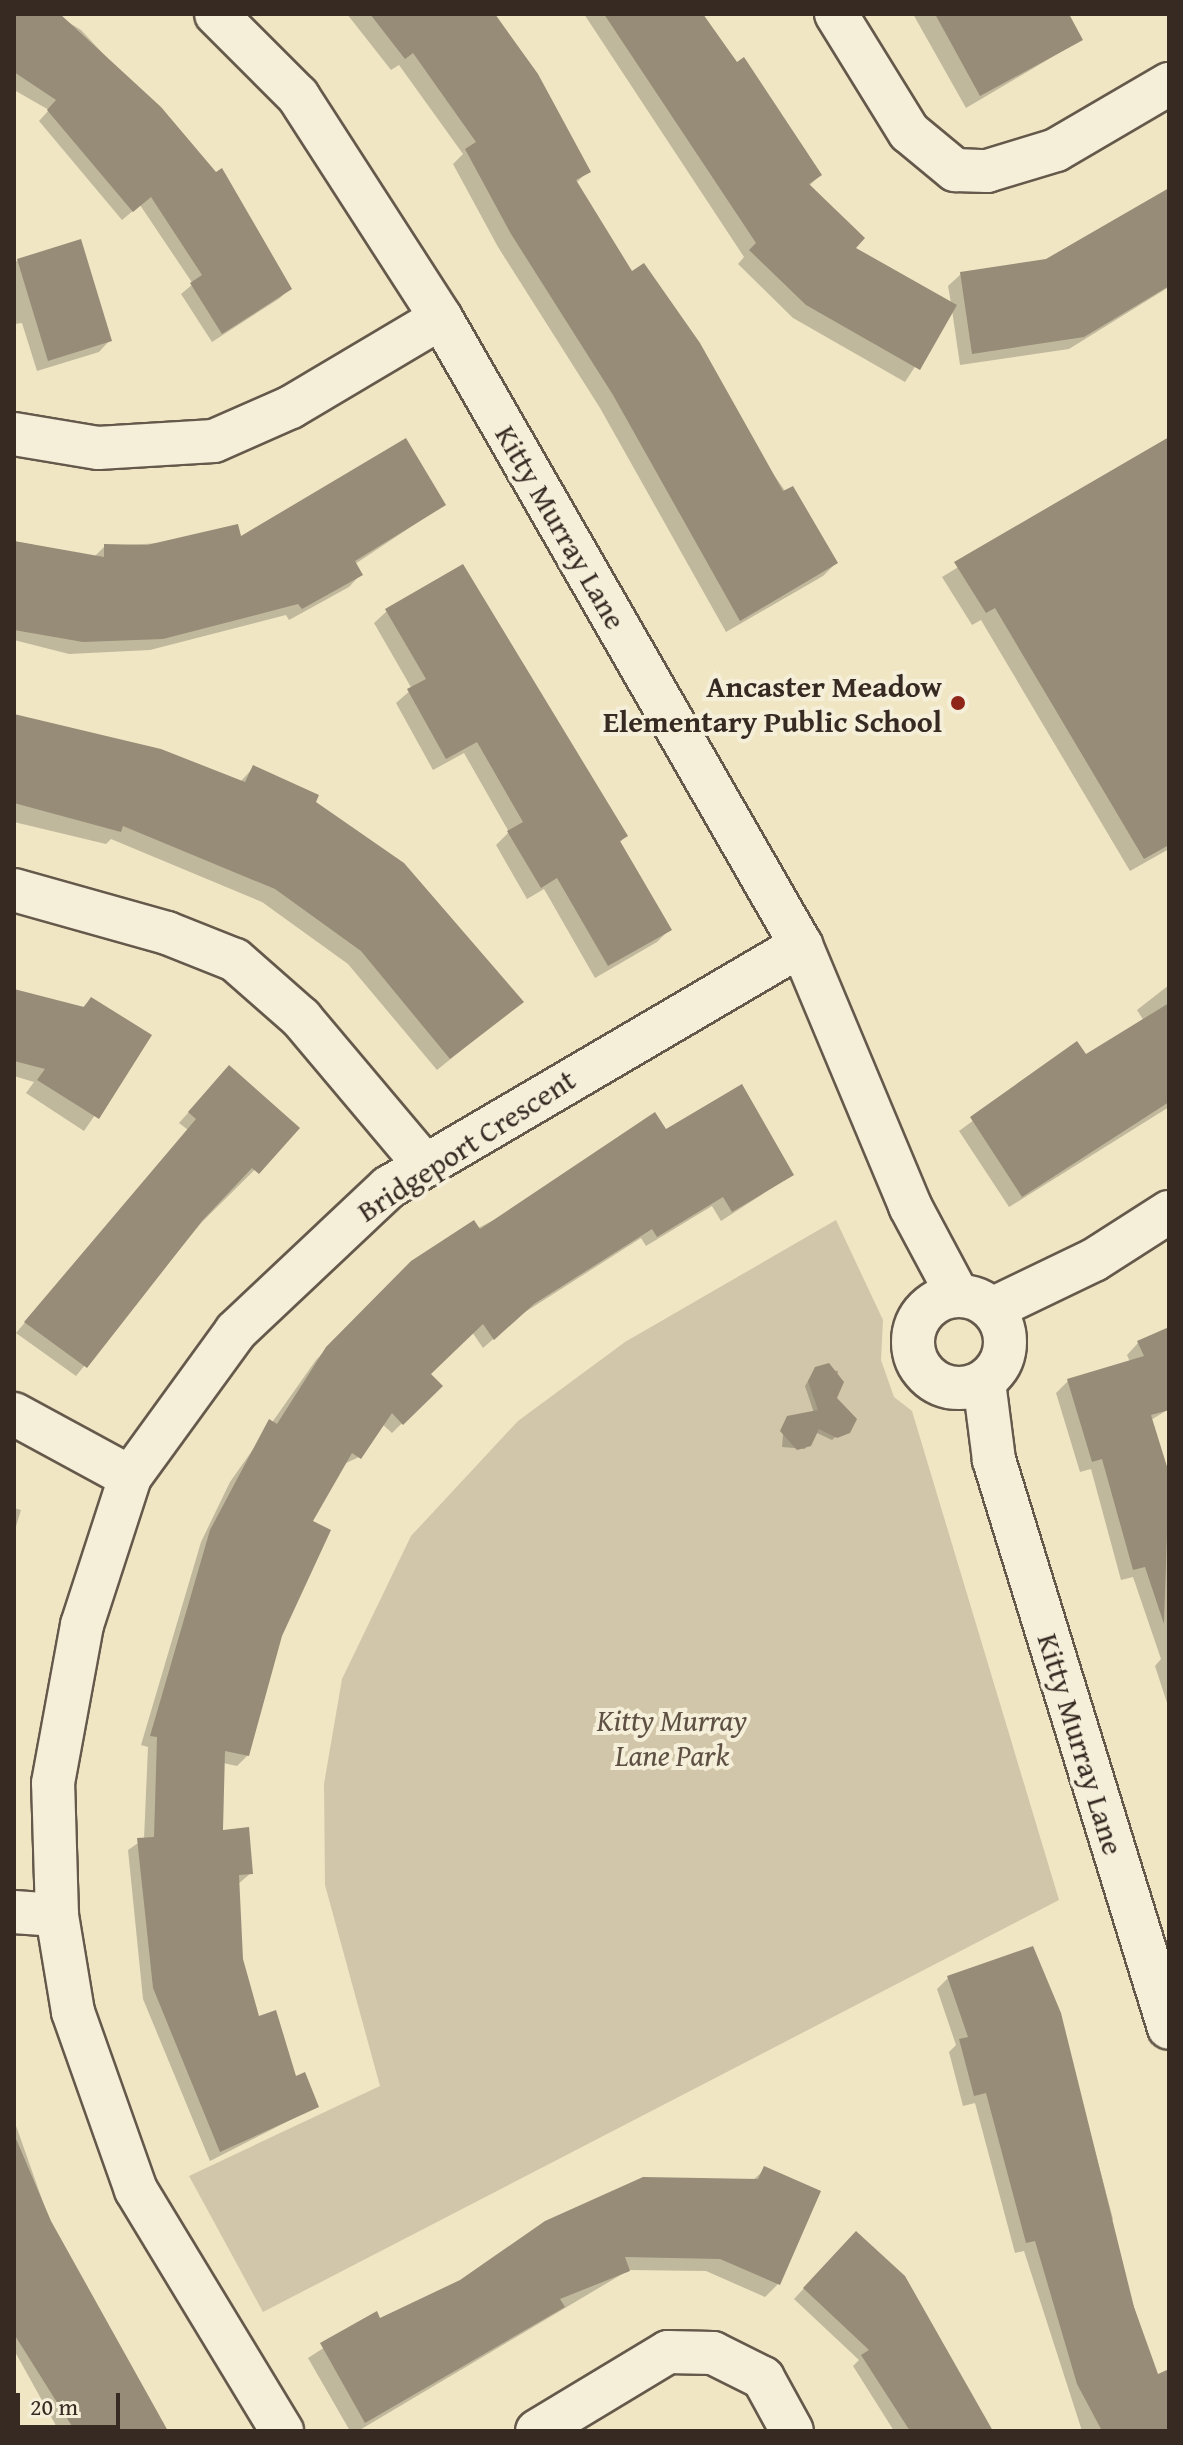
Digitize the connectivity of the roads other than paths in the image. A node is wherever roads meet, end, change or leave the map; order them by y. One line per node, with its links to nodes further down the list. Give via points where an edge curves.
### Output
1 (216, 14): 4 (street, Kitty Murray Lane, via 298,96)
2 (836, 14): 3 (street, via 909,132 955,170 987,171 1056,150)
3 (1169, 84)
4 (441, 318): 5 (street, via 291,407 214,441 98,448); 7 (street, Kitty Murray Lane)
5 (14, 434)
6 (14, 890): 8 (street, via 235,960 301,1018)
7 (801, 945): 8 (street, Bridgeport Crescent); 10 (street, Kitty Murray Lane, via 910,1206)
8 (425, 1165): 13 (street, Bridgeport Crescent, via 312,1252 247,1320)
9 (1169, 1212): 10 (street, via 1094,1260)
10 (971, 1313): 11 (street, via 1003,1359); 11 (street, via 913,1336 922,1371)
11 (967, 1385): 16 (street, Kitty Murray Lane)
12 (14, 1414): 13 (street)
13 (130, 1477): 15 (street, Bridgeport Crescent, via 82,1625 53,1783)
14 (14, 1912): 15 (street)
15 (57, 1915): 17 (street, Bridgeport Crescent, via 73,2012 136,2190)
16 (1169, 2028)
17 (282, 2431)
18 (537, 2431): 19 (street, via 668,2352 683,2352 713,2353 763,2378)
19 (792, 2431)

